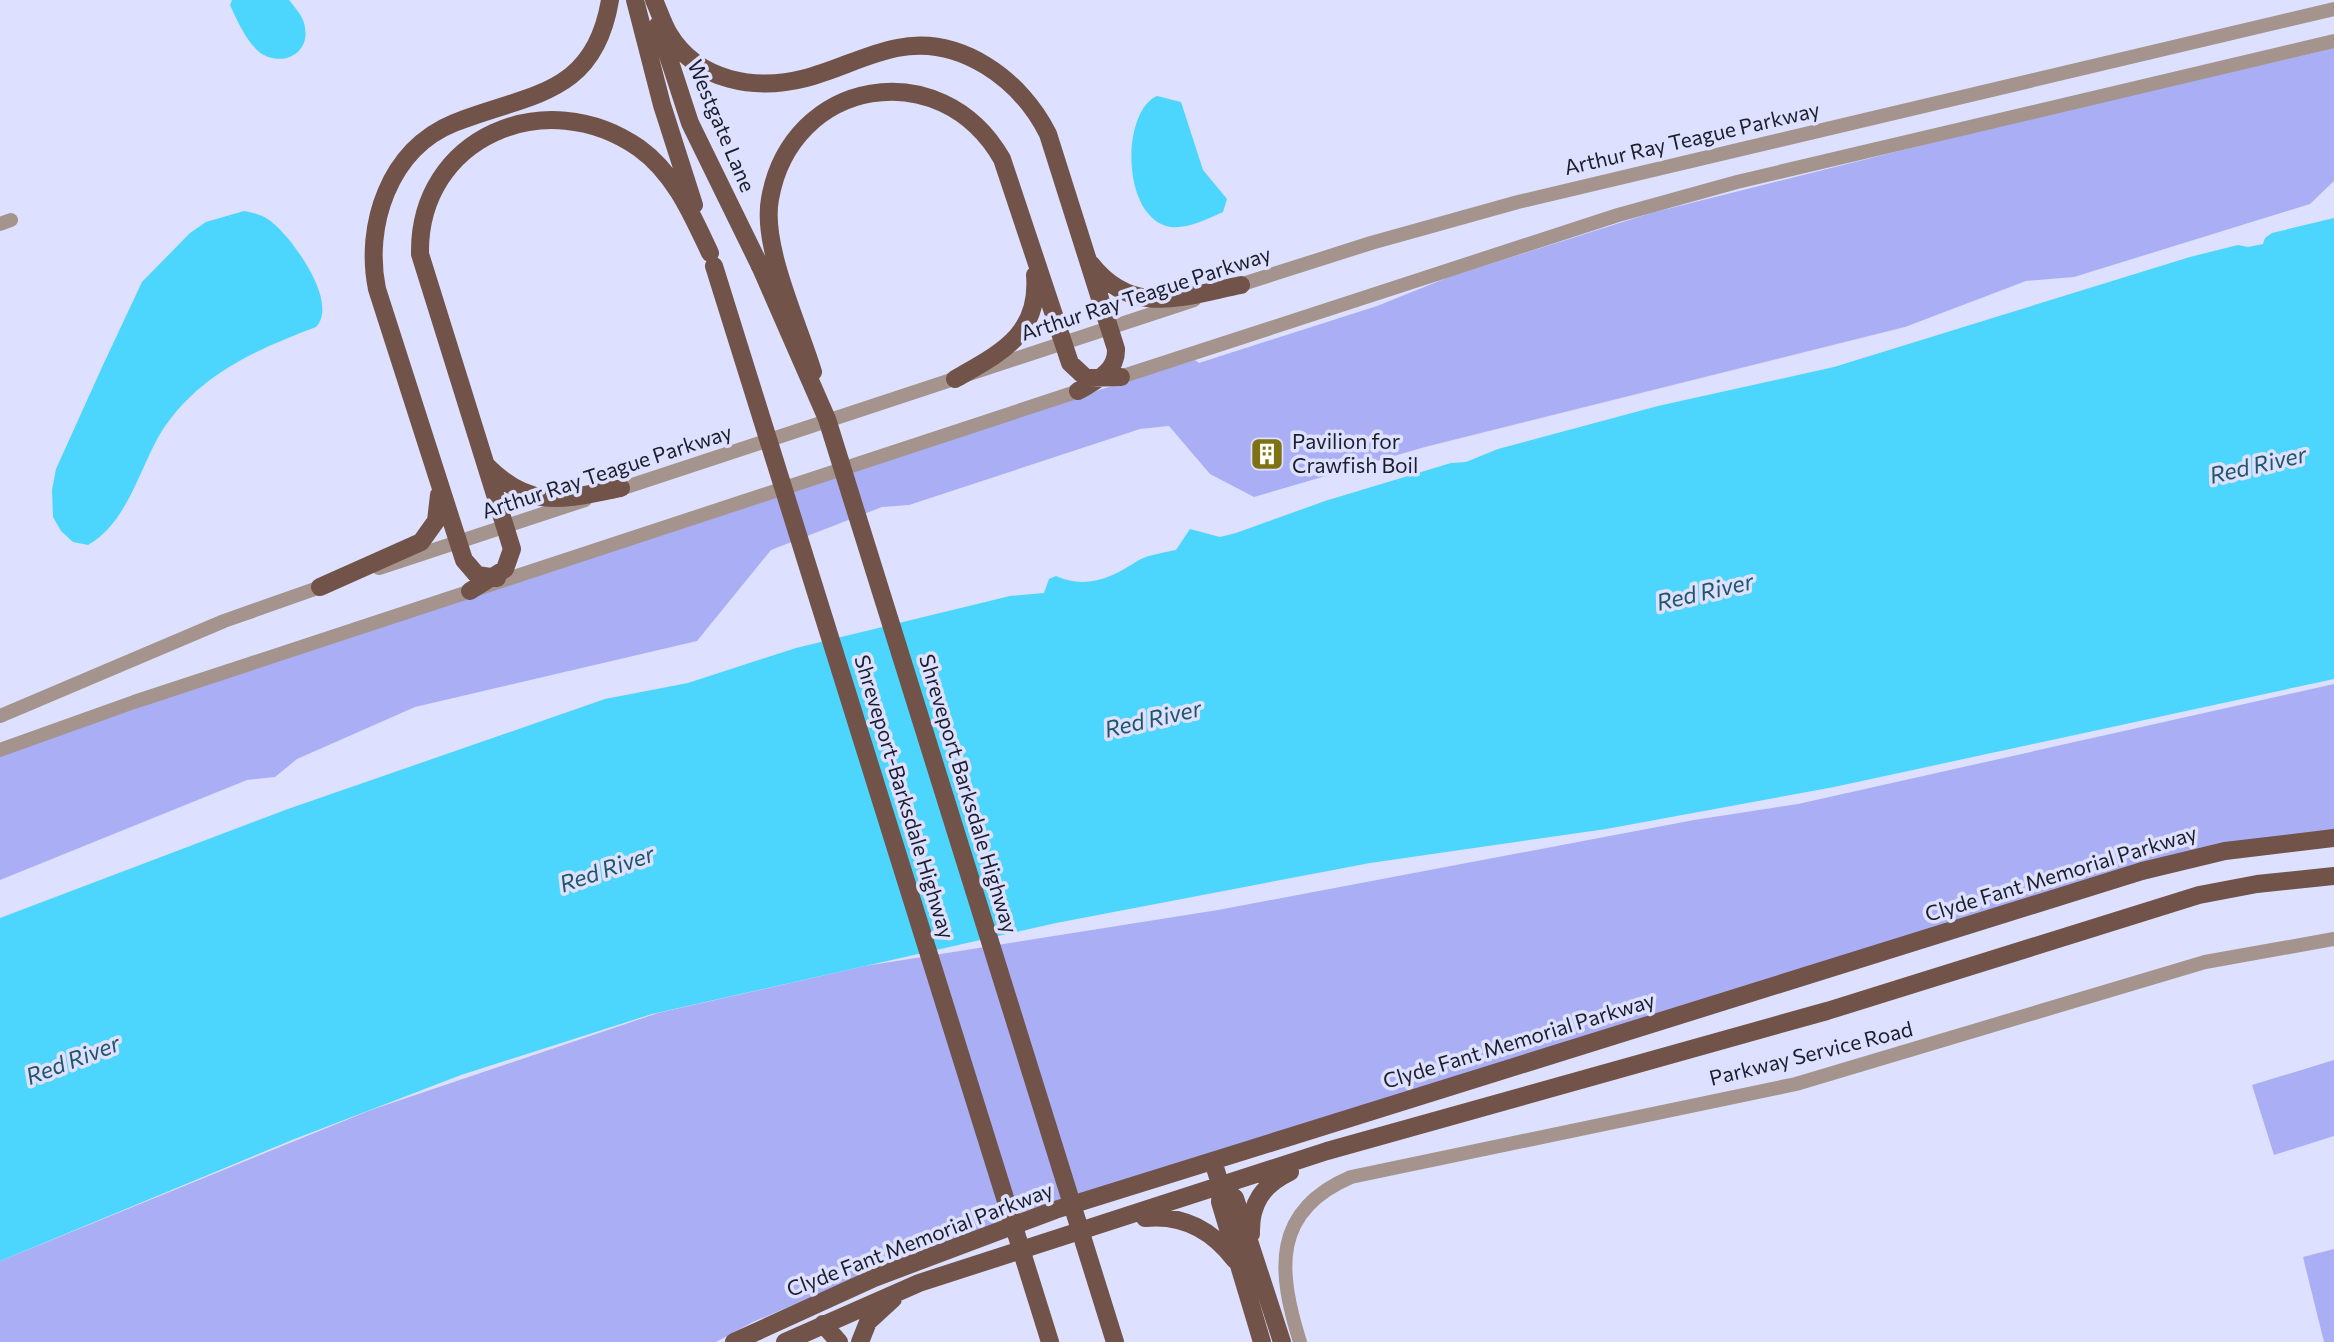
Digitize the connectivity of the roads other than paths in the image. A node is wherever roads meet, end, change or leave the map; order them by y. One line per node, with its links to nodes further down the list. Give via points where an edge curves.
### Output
1 (610, 0): 18 (main road, via 599,40 569,78 546,93 452,124 434,135 403,165 380,206 371,260 377,289)
2 (635, 0): 8 (main road, Westgate Lane, via 662,105)
3 (653, 0): 7 (main road, via 681,50 700,66 741,82 762,85 808,78 899,47 937,49 991,67 1021,92 1040,118); 9 (main road, Westgate Lane, via 680,97)
4 (2334, 9): 10 (street, Arthur Ray Teague Parkway, via 1518,202)
5 (2334, 41): 13 (street, via 1737,182 1618,215)
6 (1028, 244): 9 (main road, via 1002,159 991,140 976,124 937,99 892,89 835,105 795,140 769,200); 12 (main road); 15 (main road, via 1036,290 1026,326 1006,349)
7 (1085, 257): 10 (main road, via 1111,284 1140,299 1169,299); 11 (main road)
8 (712, 260): 17 (main road, via 671,180 622,138 586,125 543,121 499,130 468,145 429,197 420,254); 45 (main road, Shreveport-Barksdale Highway, bridge)
9 (768, 262): 46 (main road, Shreveport Barksdale Highway, bridge, via 827,419)
10 (1241, 285): 11 (street, Arthur Ray Teague Parkway)
11 (1109, 328): 12 (street, Arthur Ray Teague Parkway); 14 (main road, via 1115,358)
12 (1063, 343): 14 (main road, via 1074,371 1086,378); 15 (street, Arthur Ray Teague Parkway)
13 (1121, 377): 14 (main road); 16 (street)
14 (1100, 378): 16 (main road)
15 (955, 379): 19 (street, Arthur Ray Teague Parkway)
16 (1078, 391): 22 (street)
17 (484, 462): 19 (main road, via 511,487 540,498); 20 (main road)
18 (438, 481): 21 (main road); 24 (main road, via 437,516 421,542)
19 (621, 488): 20 (street, Arthur Ray Teague Parkway)
20 (505, 527): 21 (street, Arthur Ray Teague Parkway); 23 (main road, via 511,558 505,569)
21 (458, 543): 23 (main road, via 468,568); 24 (street, Arthur Ray Teague Parkway)
22 (513, 577): 23 (main road); 25 (street)
23 (490, 578): 25 (main road)
24 (320, 587): 26 (street, Arthur Ray Teague Parkway, via 224,621)
25 (470, 591): 27 (street)
26 (0, 716)
27 (0, 750)
28 (2334, 838): 32 (main road, Clyde Fant Memorial Parkway, via 2225,850 2142,871)
29 (2334, 876): 31 (main road, Clyde Fant Memorial Parkway, via 2199,895 1827,1011)
30 (2334, 939): 49 (street, Parkway Service Road, via 2205,962 1796,1084 1371,1170 1337,1183 1321,1193 1293,1228 1284,1266 1286,1297)
31 (1327, 1151): 33 (main road, Clyde Fant Memorial Parkway); 35 (main road, via 1276,1179 1259,1195 1250,1223)
32 (1213, 1161): 33 (main road); 38 (main road, Clyde Fant Memorial Parkway, via 969,1241)
33 (1221, 1187): 34 (main road, Clyde Fant Memorial Parkway); 35 (main road, via 1234,1198); 36 (main road, via 1220,1202)
34 (1101, 1226): 36 (main road, via 1174,1218 1213,1235); 37 (main road, Clyde Fant Memorial Parkway)
35 (1251, 1248): 48 (main road)
36 (1239, 1266): 47 (main road)
37 (919, 1283): 39 (main road, Clyde Fant Memorial Parkway); 44 (main road, via 879,1310)
38 (814, 1304): 39 (main road); 40 (main road, Clyde Fant Memorial Parkway)
39 (823, 1324): 41 (main road, Clyde Fant Memorial Parkway); 42 (main road); 43 (main road)
40 (734, 1342)
41 (785, 1342)
42 (825, 1342)
43 (839, 1342)
44 (860, 1342)
45 (1051, 1342)
46 (1115, 1342)
47 (1262, 1342)
48 (1282, 1342)
49 (1300, 1342)

